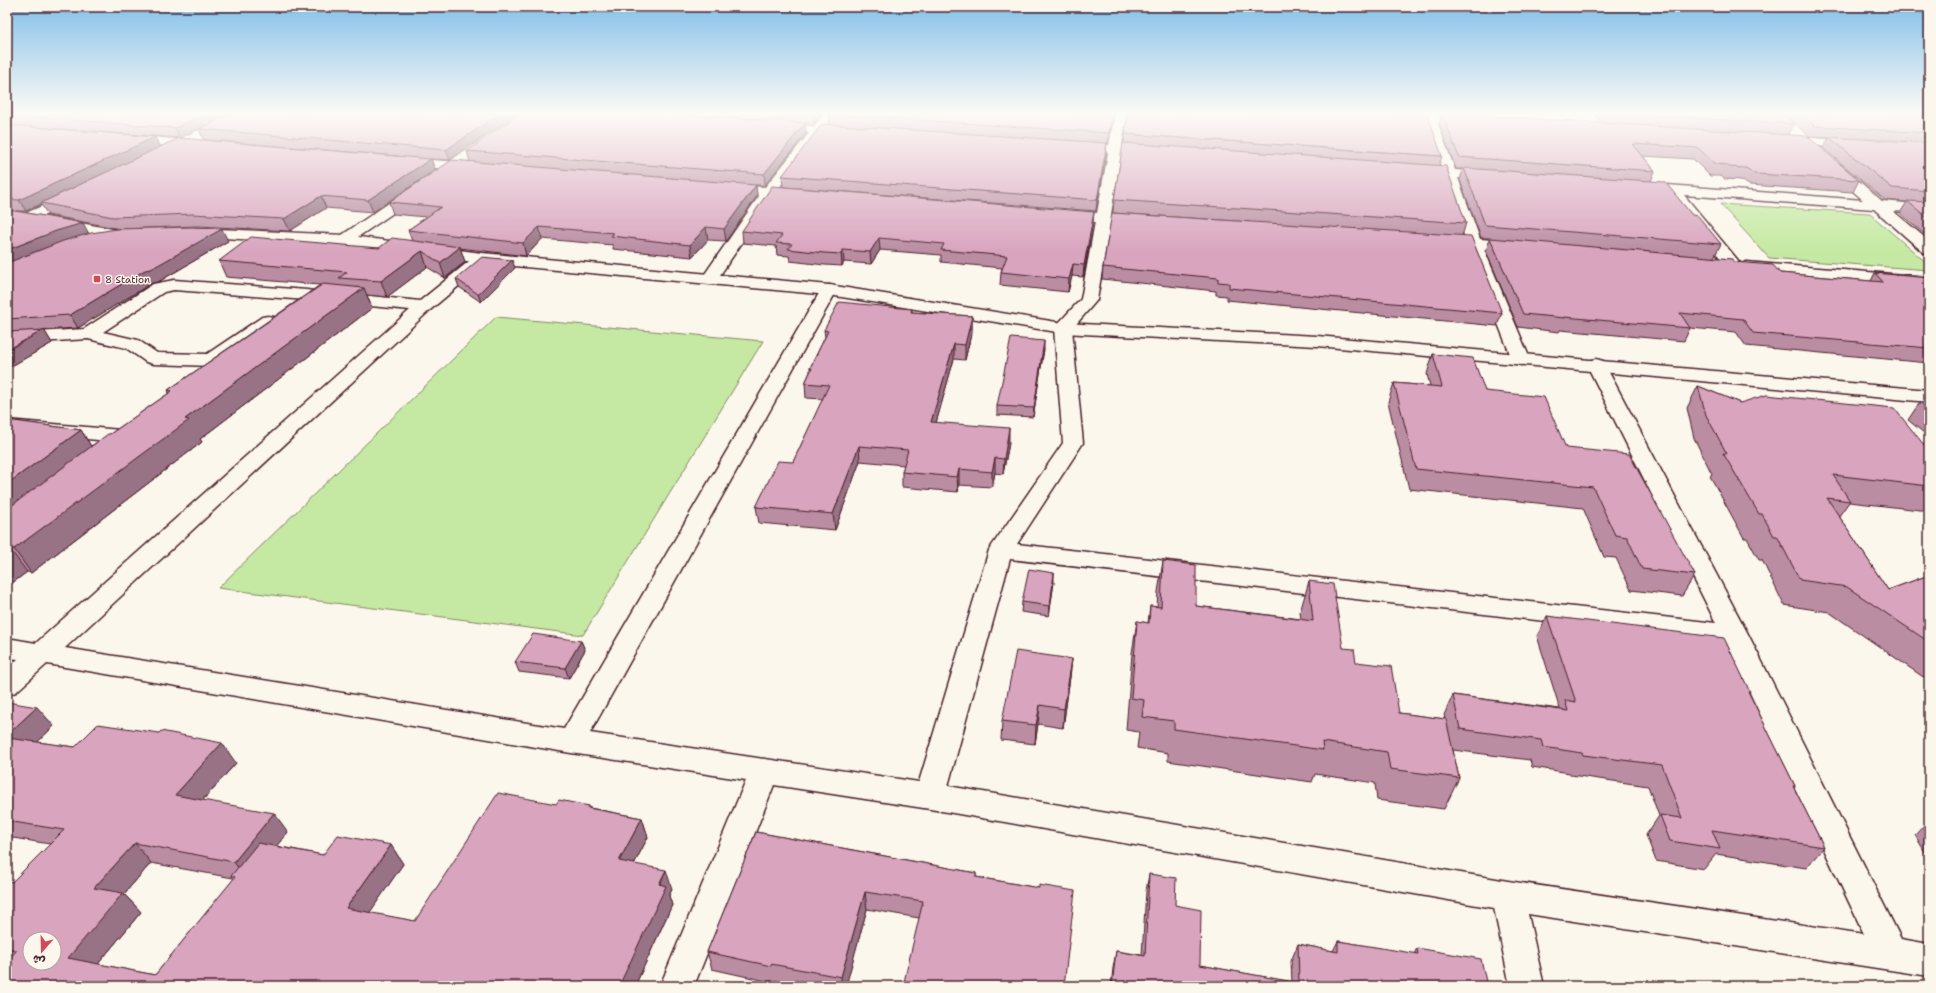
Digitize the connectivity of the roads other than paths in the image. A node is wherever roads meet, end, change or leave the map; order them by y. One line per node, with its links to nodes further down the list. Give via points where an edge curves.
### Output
1 (462, 159): 7 (street)
2 (795, 159): 16 (street)
3 (1112, 159): 23 (street)
4 (1445, 159): 10 (street)
5 (1825, 159): 18 (street)
6 (390, 160): 7 (street)
7 (453, 166): 8 (street); 26 (street)
8 (484, 168)
9 (1403, 170): 10 (street)
10 (1450, 174): 11 (street); 28 (street)
11 (1505, 178)
12 (1632, 187): 14 (street)
13 (714, 188): 16 (street)
14 (1672, 190): 18 (street); 34 (street)
15 (84, 191): 22 (street)
16 (769, 192): 17 (street); 35 (street)
17 (808, 195)
18 (1877, 205): 19 (street); 31 (street)
19 (1929, 209)
20 (1054, 214): 23 (street)
21 (7, 216): 22 (street)
22 (28, 218): 29 (street, via 130,235)
23 (1102, 218): 24 (street); 40 (street, via 1089,300)
24 (1157, 222)
25 (177, 233): 26 (street)
26 (344, 240): 32 (street)
27 (1426, 240): 28 (street)
28 (1474, 243): 30 (street); 43 (street)
29 (78, 244)
30 (1529, 248)
31 (1929, 249)
32 (482, 258): 35 (street); 39 (street)
33 (1712, 264): 34 (street)
34 (1736, 266): 36 (street)
35 (710, 278): 37 (street)
36 (1929, 282)
37 (829, 290): 40 (street); 55 (street)
38 (307, 295): 39 (street); 41 (street, via 174,284 160,288); 44 (street)
39 (424, 306): 53 (street)
40 (1063, 328): 43 (street, via 1317,341); 50 (street, via 1073,443)
41 (88, 334): 42 (street); 44 (street, via 132,344 153,358)
42 (8, 340)
43 (1521, 358): 45 (street)
44 (211, 360): 46 (street)
45 (1596, 365): 47 (street); 51 (street)
46 (194, 376)
47 (1929, 396)
48 (7, 426): 49 (street, via 138,432)
49 (107, 456)
50 (1001, 550): 51 (street); 57 (street)
51 (1735, 634): 59 (street)
52 (7, 648): 53 (street)
53 (41, 654): 54 (street); 55 (street)
54 (7, 685)
55 (571, 742): 56 (street)
56 (765, 771): 57 (street); 61 (street)
57 (930, 796): 58 (street)
58 (1508, 896): 59 (street); 62 (street)
59 (1891, 954): 60 (street)
60 (1929, 960)
61 (677, 986)
62 (1527, 986)

